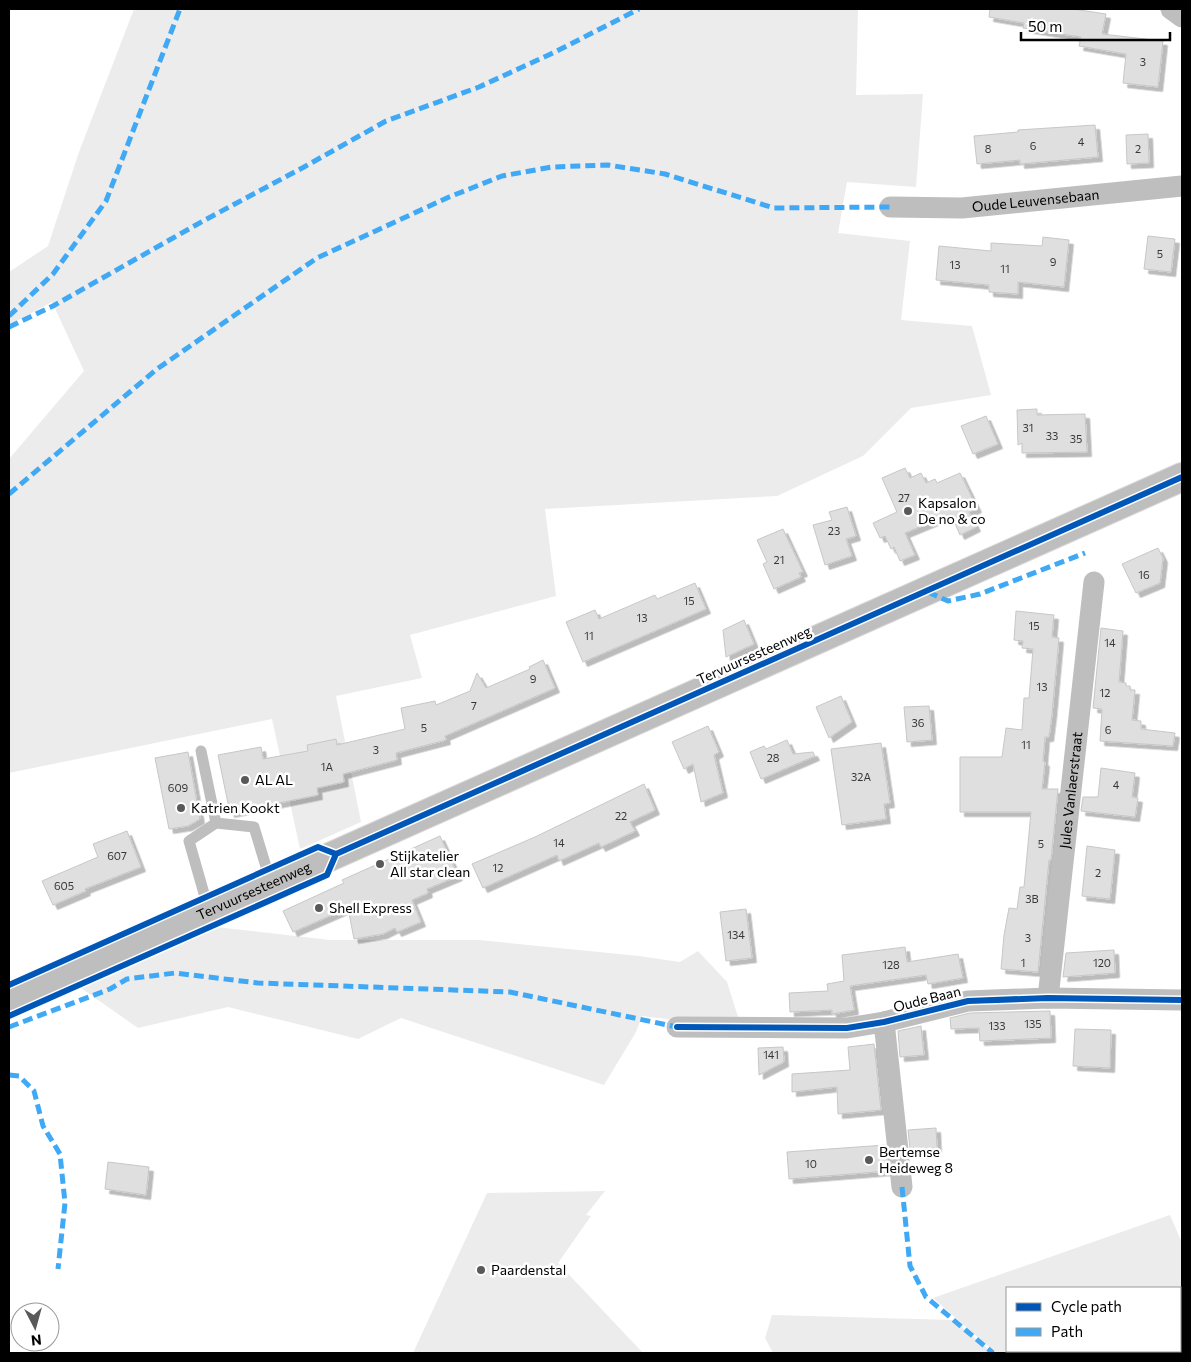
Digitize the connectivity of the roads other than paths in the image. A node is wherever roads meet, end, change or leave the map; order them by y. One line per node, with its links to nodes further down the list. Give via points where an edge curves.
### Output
1 (1171, 9): 2 (street)
2 (1182, 17)
3 (1182, 186): 4 (street, Oude Leuvensebaan, via 962,208)
4 (890, 207)
5 (1182, 477): 9 (main road, Tervuursesteenweg)
6 (1094, 582): 11 (street, Jules Vanlaerstraat)
7 (202, 751): 8 (lane)
8 (216, 823): 9 (lane, via 254,827); 10 (lane, via 189,841)
9 (271, 883): 10 (main road, Tervuursesteenweg)
10 (209, 911): 12 (main road, Tervuursesteenweg)
11 (1048, 998): 13 (street, Oude Baan); 14 (street, Oude Baan, via 968,1001)
12 (9, 1000)
13 (1182, 1000)
14 (884, 1022): 15 (street, Oude Baan, via 848,1028); 16 (street)
15 (677, 1028)
16 (902, 1187)

